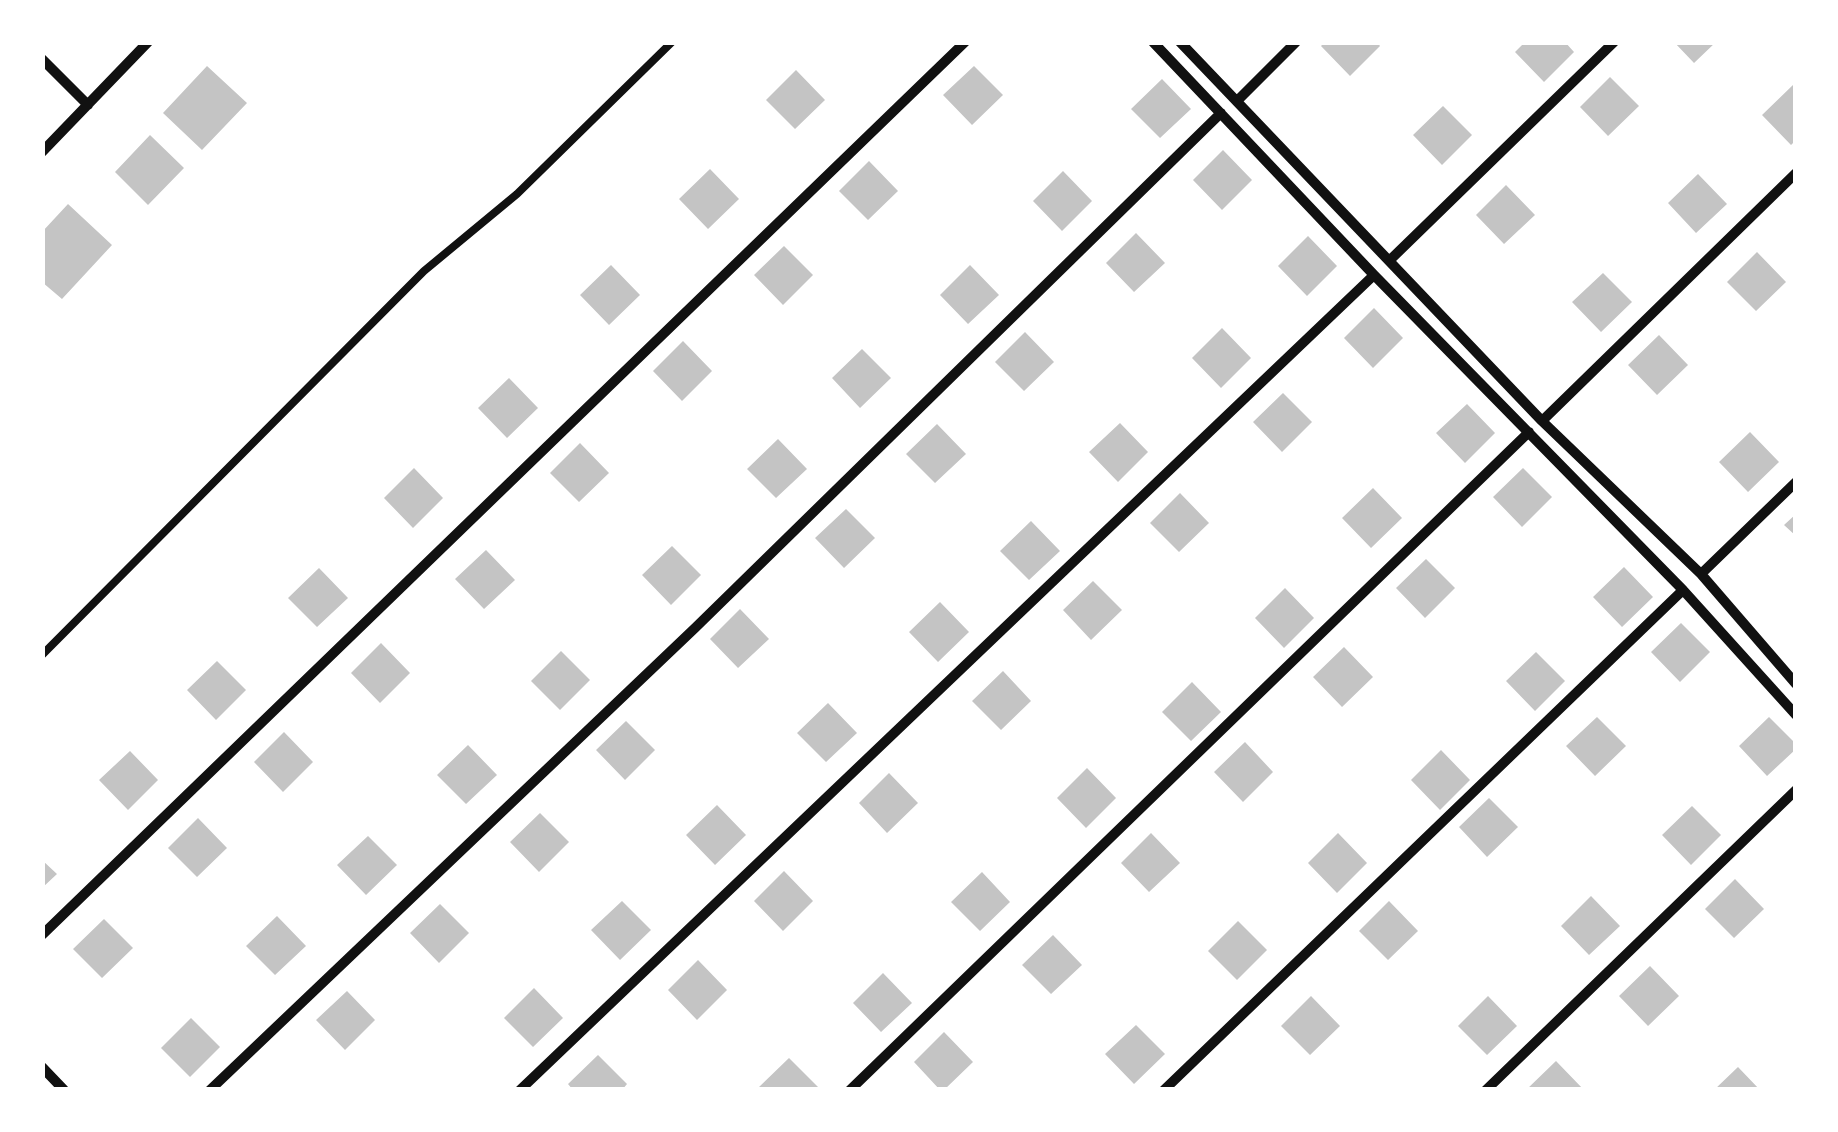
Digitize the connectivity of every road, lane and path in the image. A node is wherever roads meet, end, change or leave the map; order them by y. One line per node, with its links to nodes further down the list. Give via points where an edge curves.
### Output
1 (148, 42): 10 (street)
2 (672, 42): 21 (lane, via 517,194 424,271)
3 (965, 42): 25 (street)
4 (1153, 42): 11 (street)
5 (1180, 42): 9 (street)
6 (1296, 42): 9 (street)
7 (1614, 42): 14 (street)
8 (42, 59): 10 (street)
9 (1236, 101): 14 (street)
10 (88, 104): 12 (street)
11 (1221, 113): 15 (street); 28 (street)
12 (42, 152)
13 (1796, 172): 16 (street)
14 (1390, 260): 16 (street)
15 (1374, 275): 17 (street); 29 (street)
16 (1542, 420): 19 (street)
17 (1529, 432): 20 (street); 30 (street)
18 (1796, 482): 19 (street)
19 (1701, 574): 22 (street)
20 (1683, 590): 23 (street); 31 (street)
21 (42, 655)
22 (1796, 684)
23 (1796, 714)
24 (1796, 790): 32 (street)
25 (42, 936)
26 (42, 1066): 27 (street)
27 (64, 1090)
28 (210, 1090)
29 (520, 1090)
30 (850, 1090)
31 (1164, 1090)
32 (1486, 1090)

